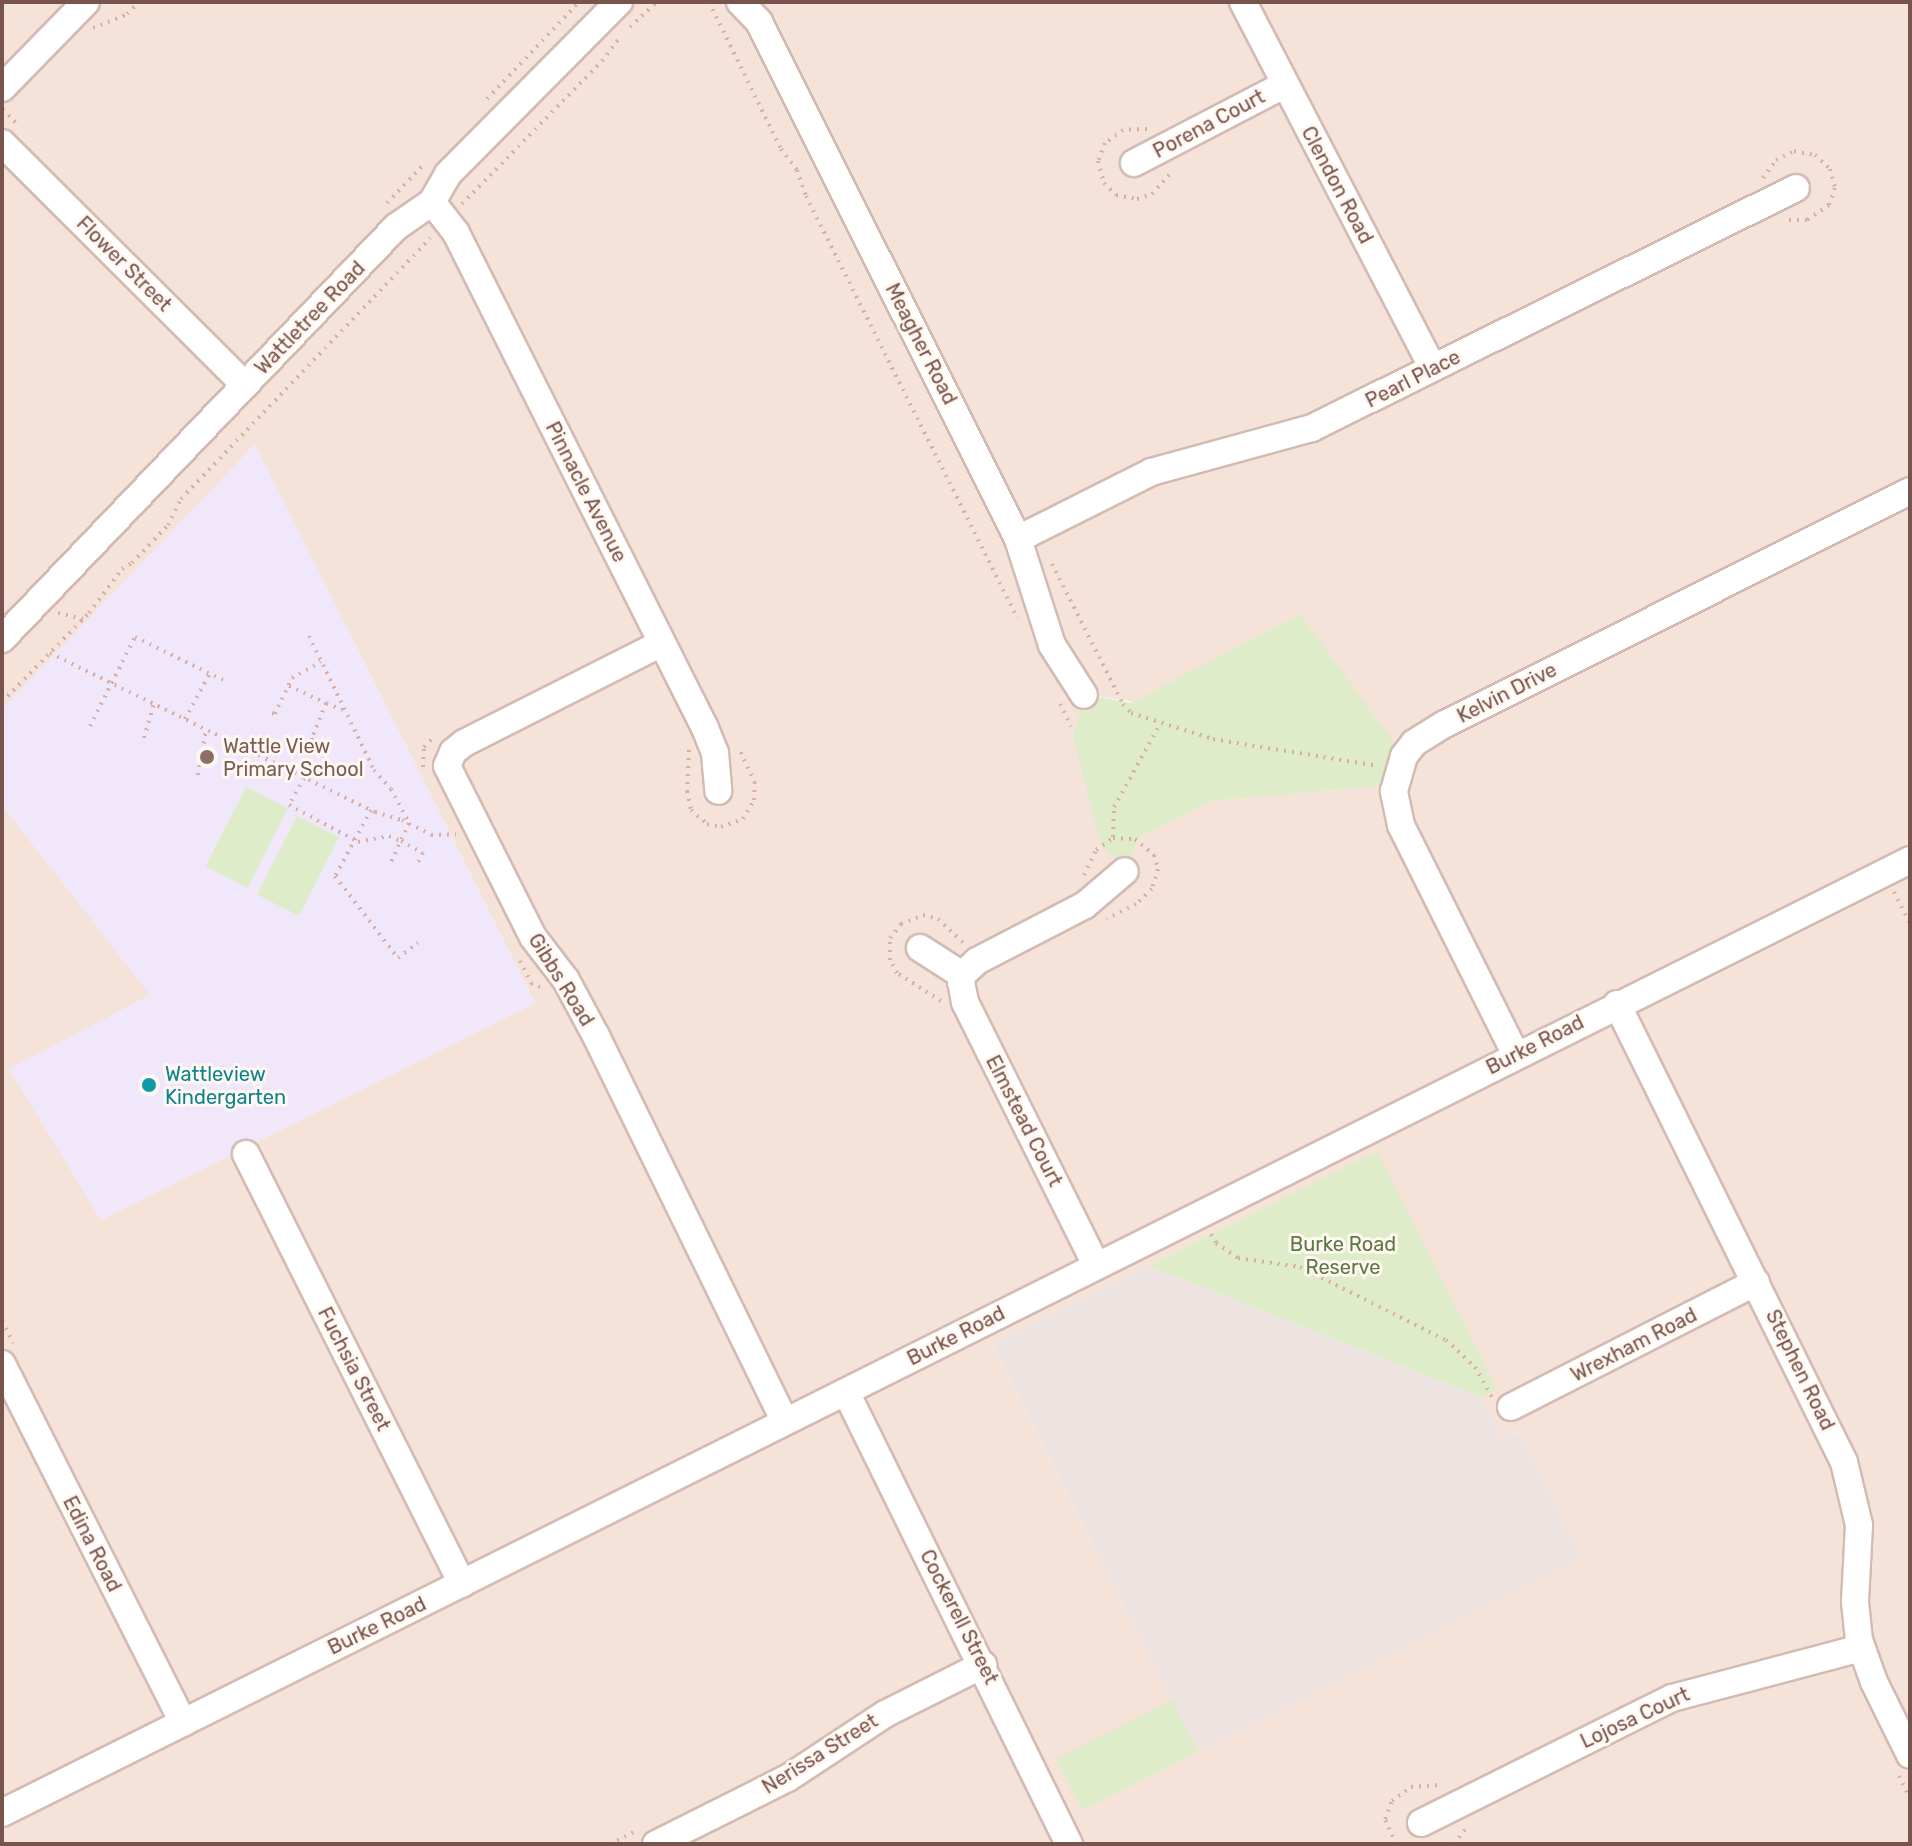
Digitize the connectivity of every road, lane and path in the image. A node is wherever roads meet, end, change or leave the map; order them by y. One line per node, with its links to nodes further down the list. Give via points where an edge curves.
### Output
1 (86, 2): 9 (street)
2 (579, 2): 10 (path)
3 (619, 2): 15 (street, Wattletree Road, via 448,174)
4 (657, 2): 16 (path)
5 (709, 2): 26 (path)
6 (740, 2): 22 (street, Meagher Road, via 759,22)
7 (1243, 2): 8 (street, Clendon Road)
8 (1284, 85): 13 (street, Porena Court); 19 (street, Clendon Road)
9 (2, 88)
10 (480, 106)
11 (2, 143): 20 (street, Flower Street)
12 (426, 162): 17 (path)
13 (1134, 163)
14 (1796, 188): 19 (street, Pearl Place)
15 (432, 202): 20 (street, Wattletree Road, via 396,227); 29 (street, Pinnacle Avenue, via 456,233)
16 (464, 202)
17 (383, 206)
18 (430, 238): 25 (path, via 181,499 168,525 122,569)
19 (1433, 368): 22 (street, Pearl Place, via 1312,428 1151,472)
20 (245, 385): 28 (street, Wattletree Road)
21 (1910, 491): 69 (street, Kelvin Drive, via 1445,724 1414,743 1404,756 1394,791 1401,825)
22 (1018, 539): 36 (street, Meagher Road)
23 (1052, 562): 43 (path, via 1127,710)
24 (51, 611): 25 (path)
25 (83, 619): 30 (path)
26 (1019, 622)
27 (309, 636): 31 (path)
28 (2, 639)
29 (662, 643): 53 (street, Pinnacle Avenue, via 710,739); 77 (street, Gibbs Road, via 464,743 447,766 533,937 581,1008)
30 (50, 653): 34 (path); 37 (path)
31 (321, 662): 35 (path, via 292,678); 40 (path)
32 (210, 673): 33 (path); 34 (path, via 135,637); 42 (path)
33 (223, 680)
34 (111, 683): 39 (path); 44 (path)
35 (289, 686): 38 (path); 41 (path)
36 (1072, 699): 45 (path)
37 (2, 702)
38 (326, 703): 40 (path); 51 (path)
39 (154, 704): 42 (path); 47 (path)
40 (343, 710): 55 (path)
41 (272, 713)
42 (185, 719): 46 (path)
43 (1160, 724): 49 (path, via 1272,751); 57 (path, via 1114,807)
44 (90, 726)
45 (1071, 726)
46 (206, 730): 50 (path); 51 (path)
47 (144, 738)
48 (1381, 756): 49 (path)
49 (1377, 766): 52 (path)
50 (198, 775)
51 (304, 778): 54 (path); 58 (path, via 289,805)
52 (1372, 780)
53 (718, 791)
54 (371, 810): 55 (path); 58 (path)
55 (409, 823): 56 (path, via 431,835); 59 (path)
56 (456, 834)
57 (1113, 838)
58 (354, 840): 59 (path, via 389,836); 65 (path, via 335,876 398,958)
59 (401, 841): 60 (path); 61 (path, via 423,853)
60 (391, 862)
61 (418, 863)
62 (1125, 871): 67 (street, via 1085,905 977,961)
63 (1904, 872): 64 (path); 68 (street, Burke Road)
64 (1910, 923)
65 (418, 943)
66 (920, 948): 67 (street)
67 (962, 975): 72 (street, Elmstead Court, via 965,1002)
68 (1617, 1004): 69 (street, Burke Road); 73 (street, Stephen Road)
69 (1516, 1055): 72 (street, Burke Road)
70 (246, 1154): 78 (street, Fuchsia Street)
71 (1210, 1232): 76 (path, via 1238,1258 1300,1267 1446,1340 1475,1367 1491,1398)
72 (1096, 1265): 75 (street, Burke Road)
73 (1756, 1282): 76 (street, Wrexham Road); 79 (street, Stephen Road, via 1836,1443 1853,1491 1859,1525 1855,1602)
74 (2, 1364): 81 (street, Edina Road)
75 (846, 1392): 77 (street, Burke Road); 80 (street, Cockerell Street)
76 (1506, 1400)
77 (785, 1421): 78 (street, Burke Road)
78 (462, 1584): 81 (street, Burke Road)
79 (1861, 1648): 82 (street, Stephen Road); 85 (street, Lojosa Court, via 1672,1698)
80 (983, 1665): 86 (street, Nerissa Street, via 877,1718 788,1778); 87 (street, Cockerell Street)
81 (183, 1723): 83 (street, Burke Road)
82 (1910, 1755)
83 (2, 1813)
84 (1471, 1821): 88 (path)
85 (1421, 1823)
86 (656, 1844)
87 (1069, 1844)
88 (1454, 1844)

